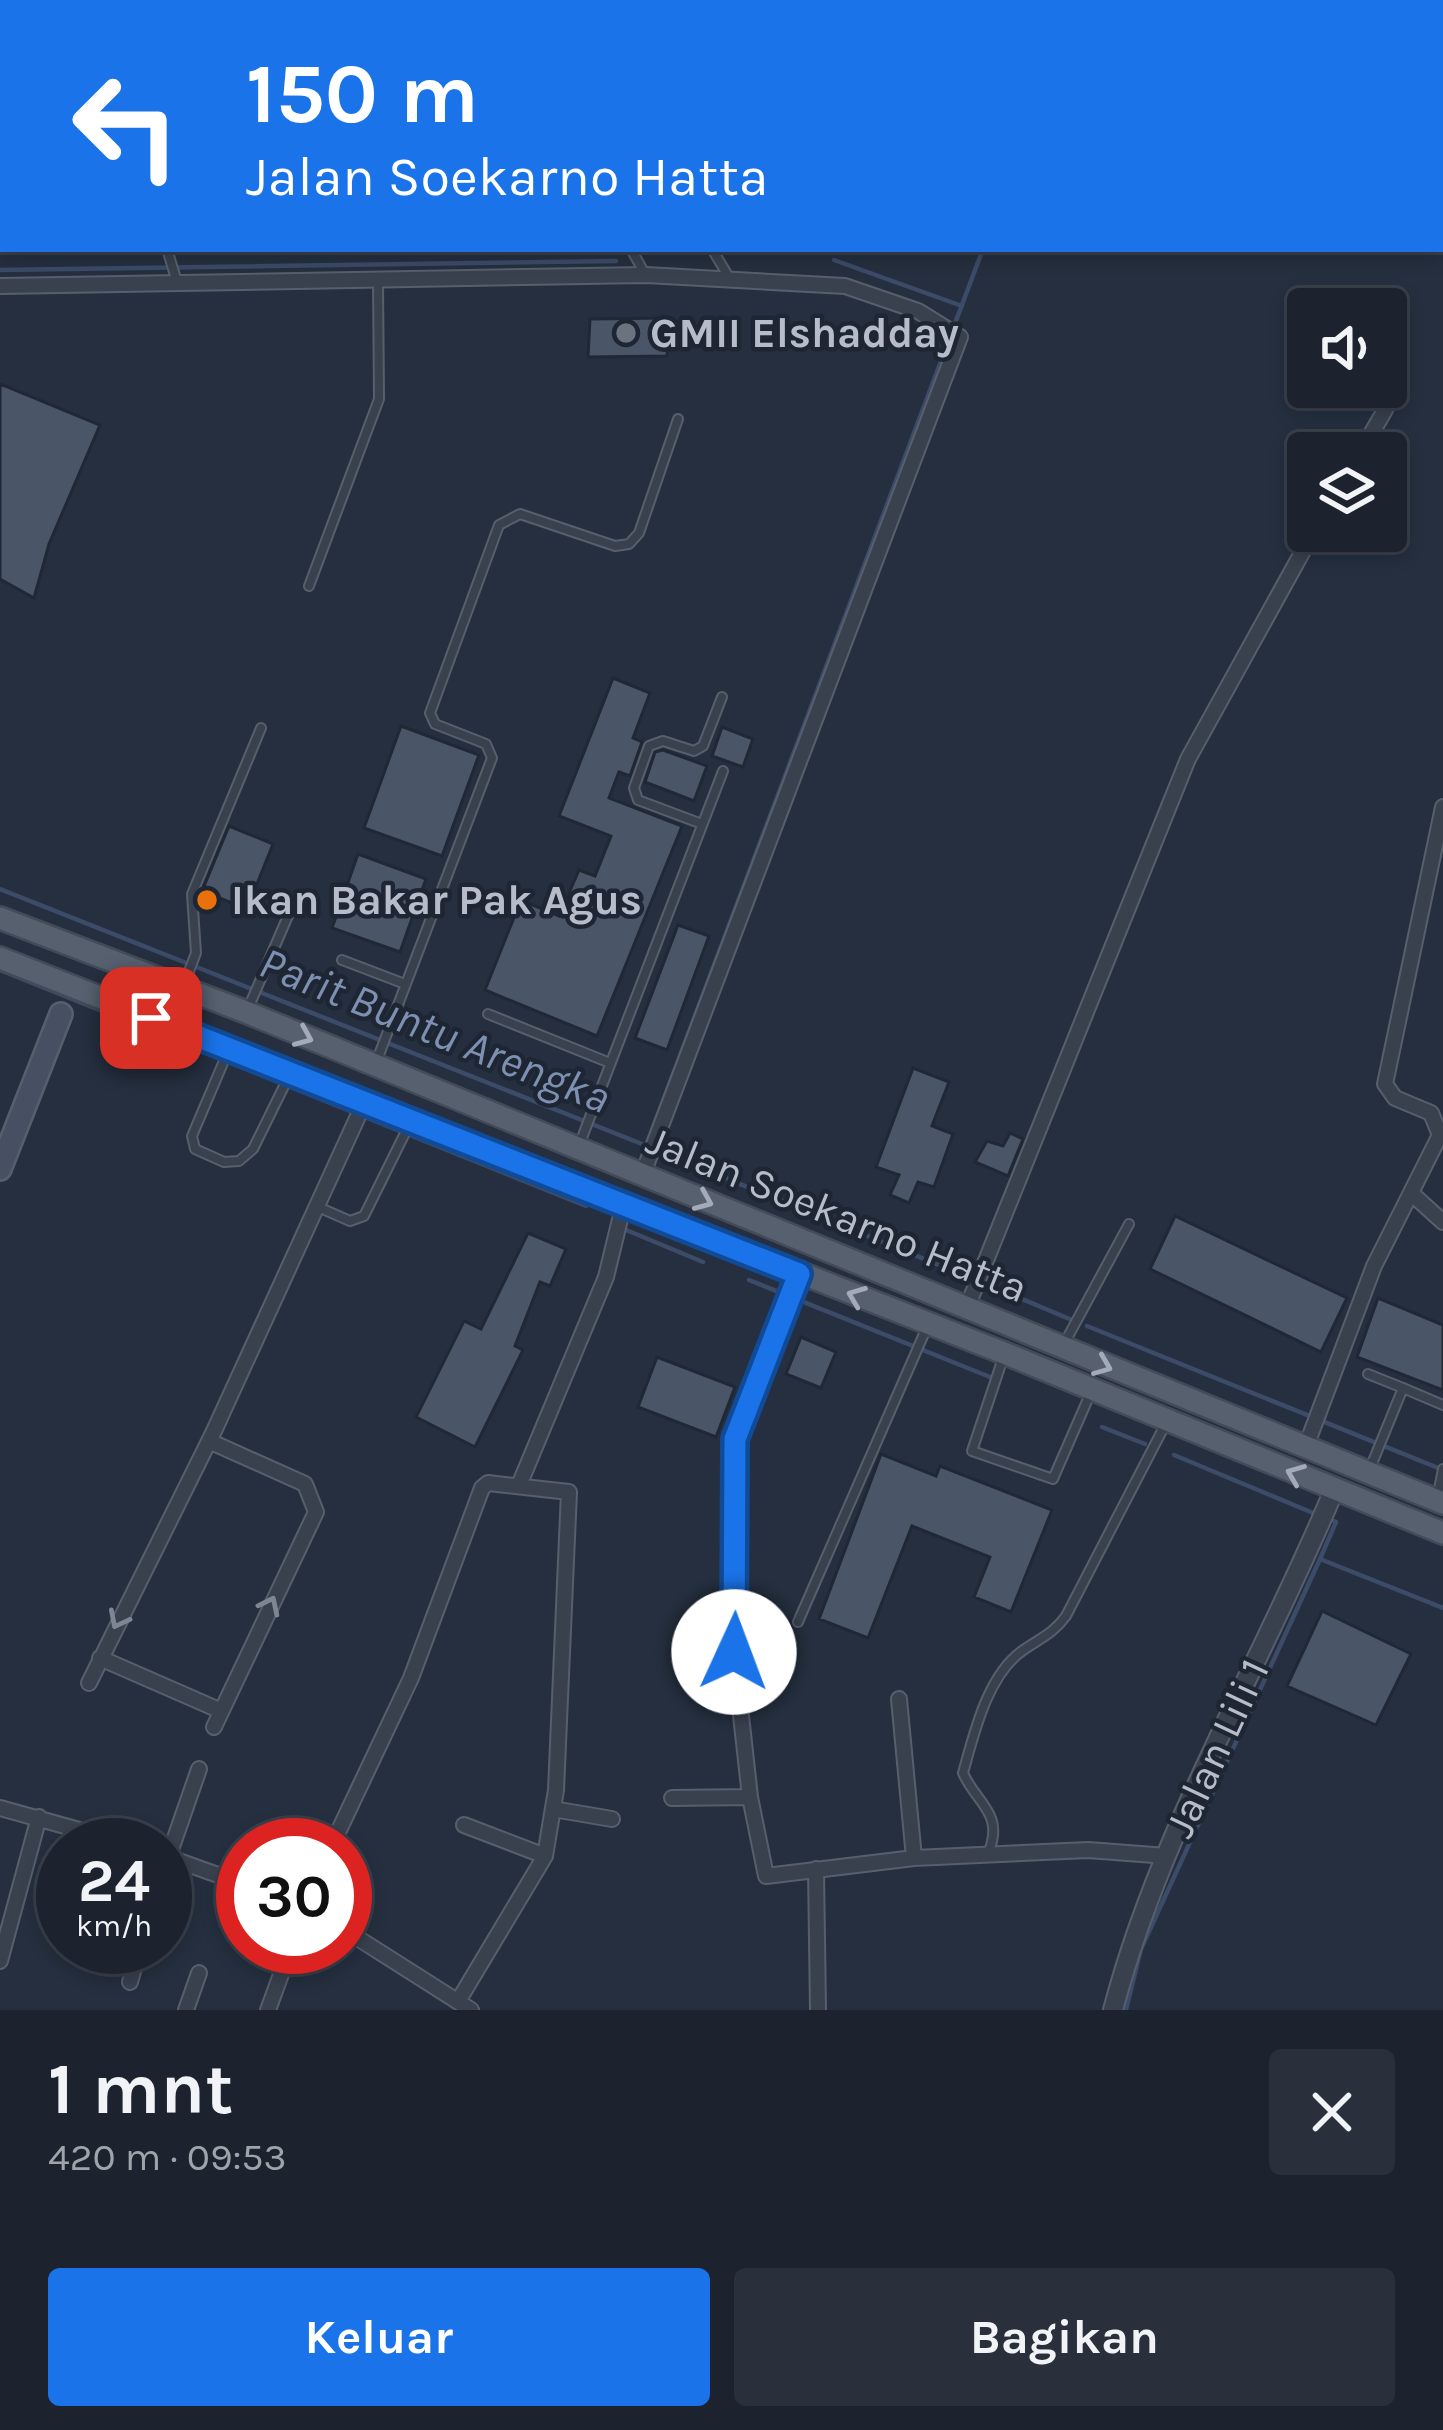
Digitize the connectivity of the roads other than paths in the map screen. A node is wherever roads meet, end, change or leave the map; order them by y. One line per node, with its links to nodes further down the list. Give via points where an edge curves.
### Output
1 (167, 252): 5 (lane)
2 (633, 252): 4 (lane)
3 (714, 252): 7 (lane)
4 (646, 275): 6 (street); 7 (street)
5 (175, 276): 6 (street); 8 (street)
6 (378, 279): 13 (lane, via 379,399)
7 (731, 281): 36 (street, via 845,286 918,311 960,338)
8 (0, 286)
9 (1385, 410): 11 (street)
10 (678, 419): 24 (lane, via 629,544 520,514 499,525 430,712 435,724 486,744 492,758)
11 (1372, 432)
12 (1302, 552): 43 (street, via 1188,759)
13 (309, 586)
14 (722, 697): 18 (lane, via 703,746 650,746 634,788 638,800)
15 (261, 728): 23 (lane, via 190,900 196,953)
16 (723, 771): 18 (lane)
17 (1443, 807): 37 (street, via 1385,1084 1395,1098 1431,1113 1440,1128)
18 (702, 824): 29 (lane)
19 (294, 902): 26 (lane)
20 (0, 918): 23 (main road, Jalan Soekarno Hatta)
21 (0, 958): 25 (main road, Jalan Soekarno Hatta)
22 (342, 960): 24 (lane)
23 (187, 978): 26 (main road, Jalan Soekarno Hatta)
24 (406, 984): 30 (lane)
25 (68, 998): 28 (main road, Jalan Soekarno Hatta); 35 (main road)
26 (249, 1004): 30 (main road, Jalan Soekarno Hatta, one-way to 30)
27 (488, 1014): 29 (lane)
28 (226, 1056): 31 (main road, Jalan Soekarno Hatta); 31 (lane, via 192,1136 206,1156 239,1161 254,1149)
29 (610, 1063): 34 (lane)
30 (375, 1068): 34 (main road, Jalan Soekarno Hatta)
31 (286, 1081): 32 (main road, Jalan Soekarno Hatta)
32 (362, 1107): 33 (main road, Jalan Soekarno Hatta); 38 (street)
33 (412, 1120): 38 (lane, via 364,1216 350,1221); 39 (main road, Jalan Soekarno Hatta)
34 (577, 1150): 36 (main road, Jalan Soekarno Hatta)
35 (0, 1169)
36 (642, 1175): 43 (main road, Jalan Soekarno Hatta, one-way to 43)
37 (1411, 1193): 40 (street); 53 (street, via 1374,1265)
38 (318, 1207): 52 (street)
39 (620, 1215): 42 (main road, Jalan Soekarno Hatta); 56 (street, via 606,1277)
40 (1442, 1217)
41 (1129, 1224): 45 (lane)
42 (796, 1280): 44 (main road, Jalan Soekarno Hatta, one-way to 42); 67 (street, via 734,1447 734,1652)
43 (966, 1310): 45 (main road, Jalan Soekarno Hatta)
44 (926, 1328): 46 (main road, Jalan Soekarno Hatta); 60 (lane)
45 (1062, 1349): 53 (main road, Jalan Soekarno Hatta, one-way to 53)
46 (1004, 1353): 49 (main road, Jalan Soekarno Hatta); 49 (lane, via 972,1451 1053,1479)
47 (1368, 1374): 48 (lane)
48 (1403, 1388): 50 (lane); 54 (lane)
49 (1092, 1390): 51 (main road, Jalan Soekarno Hatta)
50 (1443, 1405)
51 (1167, 1421): 58 (main road, Jalan Soekarno Hatta, one-way to 51); 77 (lane, via 1066,1616 1047,1641 1020,1652 988,1695 963,1773 992,1813)
52 (209, 1441): 61 (street, one-way to 61); 64 (street, one-way to 52, via 316,1512 305,1484)
53 (1305, 1448): 54 (main road, Jalan Soekarno Hatta)
54 (1372, 1462): 57 (main road, Jalan Soekarno Hatta)
55 (1442, 1472): 57 (lane)
56 (520, 1483): 70 (street, via 569,1492); 74 (street, via 482,1488 411,1678)
57 (1440, 1502)
58 (1327, 1506): 59 (main road, Jalan Soekarno Hatta); 79 (street, Jalan Lili 1)
59 (1443, 1533)
60 (799, 1622)
61 (100, 1658): 62 (street); 64 (street)
62 (89, 1683)
63 (899, 1699): 80 (street)
64 (220, 1710): 65 (street)
65 (214, 1727)
66 (200, 1769): 73 (street)
67 (750, 1797): 68 (street); 81 (street, via 766,1876)
68 (672, 1798)
69 (0, 1808): 71 (street)
70 (553, 1809): 75 (street); 78 (street)
71 (39, 1817): 72 (street); 83 (street)
72 (42, 1818)
73 (182, 1818)
74 (345, 1818)
75 (612, 1819)
76 (464, 1825): 78 (street)
77 (989, 1851): 79 (street); 80 (street)
78 (545, 1856): 88 (street)
79 (1167, 1856): 92 (street, Jalan Lili 1)
80 (914, 1858): 81 (street)
81 (816, 1869): 91 (street)
82 (372, 1947): 88 (street)
83 (0, 1961)
84 (199, 1973): 89 (street)
85 (132, 1974): 87 (street)
86 (281, 1974): 90 (street)
87 (130, 1982)
88 (466, 2004)
89 (186, 2010)
90 (268, 2010)
91 (818, 2010)
92 (1113, 2010)

